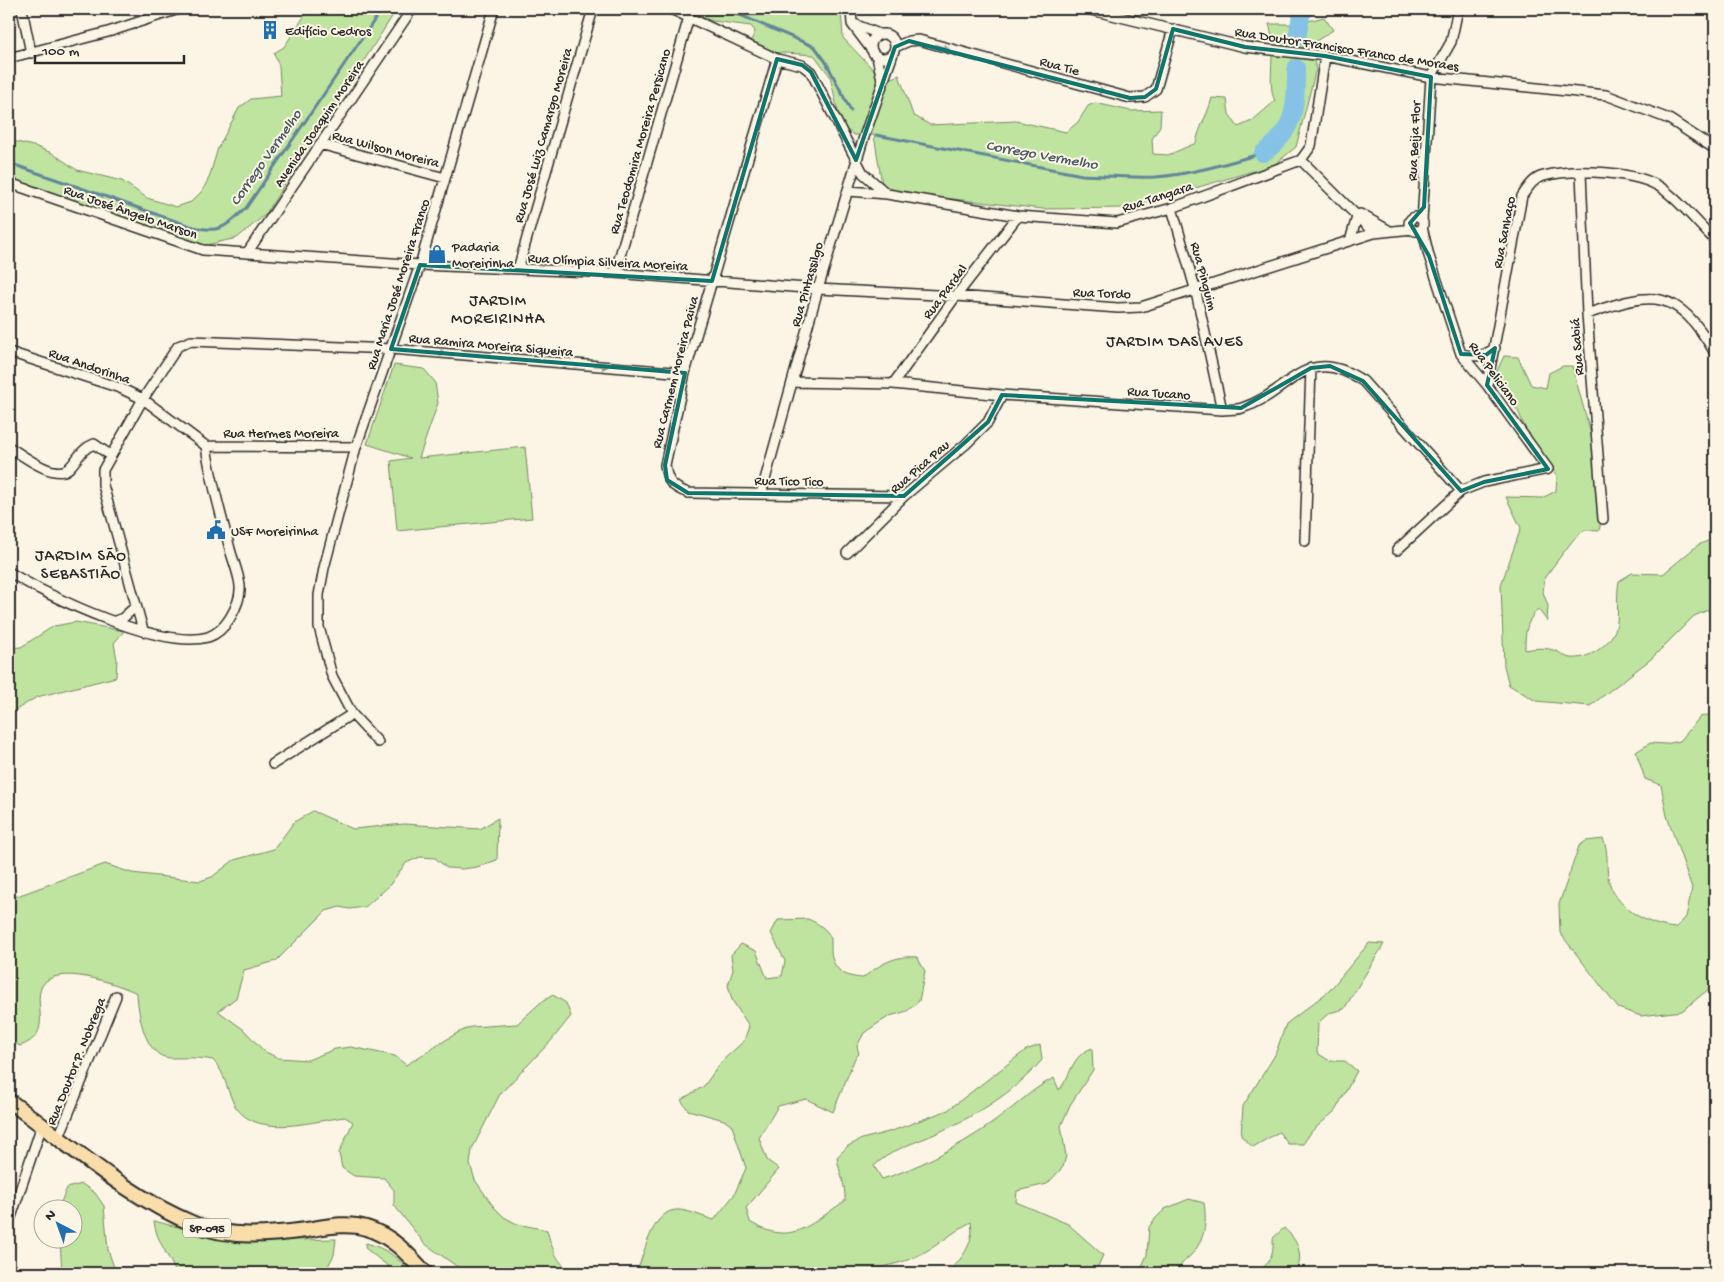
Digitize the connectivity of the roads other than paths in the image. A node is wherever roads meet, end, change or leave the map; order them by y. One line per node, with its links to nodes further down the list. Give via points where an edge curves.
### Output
1 (22, 9): 15 (street)
2 (179, 9): 15 (street)
3 (412, 9): 24 (street, Avenida Joaquim Moreira)
4 (494, 9): 29 (street, Rua Maria José Moreira Franco)
5 (592, 9): 44 (street, Rua José Luiz Camargo Moreira)
6 (671, 9): 10 (street)
7 (851, 9): 11 (street)
8 (1087, 9): 12 (street, Rua Doutor Francisco Franco de Moraes)
9 (1458, 9): 20 (street, via 1451,42)
10 (689, 17): 19 (street); 45 (street, Rua Teodomira Moreira Persicano)
11 (852, 24): 13 (street); 16 (street)
12 (1173, 29): 14 (street, Rua Tie, one-way to 12, via 919,40 1130,98 1145,97 1156,89); 17 (street, Rua Doutor Francisco Franco de Moraes, via 1245,47)
13 (879, 34): 14 (street, via 892,38); 16 (street, via 872,40)
14 (894, 49): 16 (street, via 886,58); 21 (street, Rua Pintassilgo)
15 (31, 53): 18 (street)
16 (874, 53): 21 (street)
17 (1324, 56): 20 (street, Rua Doutor Francisco Franco de Moraes); 26 (street, via 1311,146)
18 (9, 58)
19 (777, 59): 22 (street, via 802,65 811,72); 46 (street, Rua Carmem Moreira Paiva)
20 (1431, 77): 25 (street, Rua Doutor Francisco Franco de Moraes, via 1606,95 1668,119); 37 (street, Rua Beija Flor, via 1424,207)
21 (883, 84): 23 (street, Rua Pintassilgo)
22 (842, 135): 23 (street, via 852,140); 27 (street)
23 (863, 140): 27 (street, Rua Pintassilgo)
24 (320, 144): 29 (street, Rua Wilson Moreira); 42 (street, Avenida Joaquim Moreira)
25 (1715, 149)
26 (1301, 160): 33 (street); 34 (street, Rua Tangara)
27 (857, 162): 31 (street, Rua Pintassilgo); 32 (street, via 870,181)
28 (1581, 173): 40 (street, Rua Sanhaço, via 1641,178 1663,190); 50 (street, Rua Sabiá); 51 (street, Rua Sanhaço, via 1543,176 1531,183 1522,196)
29 (445, 178): 43 (street, Rua Maria José Moreira Franco)
30 (9, 183): 42 (street, Rua José Ângelo Marson, via 203,250)
31 (848, 191): 32 (street, Rua Tangara); 48 (street, Rua Pintassilgo)
32 (887, 194): 35 (street, Rua Tangara)
33 (1347, 204): 36 (street); 38 (street)
34 (1172, 208): 35 (street, Rua Tangara, via 1117,223); 47 (street, Rua Pinguim)
35 (1018, 216): 49 (street, Rua Pardal)
36 (1357, 217): 39 (street); 41 (street)
37 (1416, 224): 38 (street); 55 (street, Rua Peliciano)
38 (1389, 230): 39 (street)
39 (1374, 233): 41 (street, Rua Tordo)
40 (1715, 240)
41 (1350, 241): 47 (street, Rua Tordo)
42 (247, 253): 43 (street, Rua Olímpia Silveira Moreira)
43 (420, 265): 44 (street, Rua Olímpia Silveira Moreira); 52 (street, Rua Maria José Moreira Franco)
44 (518, 269): 45 (street, Rua Olímpia Silveira Moreira)
45 (615, 273): 46 (street, Rua Olímpia Silveira Moreira)
46 (712, 281): 48 (street, Rua Olímpia Silveira Moreira); 57 (street, Rua Carmem Moreira Paiva)
47 (1195, 288): 49 (street, Rua Tordo, via 1141,307 1118,308); 63 (street, Rua Pinguim)
48 (818, 289): 49 (street, Rua Tordo); 58 (street, Rua Pintassilgo)
49 (956, 296): 59 (street, Rua Pardal)
50 (1587, 314): 54 (street, via 1644,297 1669,302 1691,319); 72 (street, Rua Sabiá)
51 (1495, 348): 55 (street, via 1476,357); 60 (street, Rua Sanhaço)
52 (391, 350): 57 (street, Rua Ramira Moreira Siqueira, one-way to 57); 62 (street, Rua Ramira Moreira Siqueira, via 191,341 178,346); 65 (street, Rua Maria José Moreira Franco)
53 (9, 352): 62 (street, Rua Andorinha, via 120,388)
54 (1715, 353)
55 (1461, 354): 60 (street, Rua Peliciano)
56 (1310, 368): 63 (street, Rua Tucano, via 1241,408); 69 (street, Rua Tucano, via 1330,366 1347,370 1363,381); 73 (street)
57 (686, 373): 68 (street, Rua Carmem Moreira Paiva, via 665,465 667,480)
58 (792, 382): 59 (street, Rua Tucano); 70 (street, Rua Pintassilgo)
59 (893, 384): 61 (street, Rua Tucano)
60 (1487, 385): 69 (street, Rua Peliciano, via 1548,469 1484,482)
61 (1002, 395): 63 (street, Rua Tucano); 71 (street, Rua Pica Pau, via 988,422)
62 (143, 399): 64 (street, Rua Andorinha); 67 (street, Rua Ramira Moreira Siqueira)
63 (1222, 410)
64 (206, 446): 65 (street, Rua Hermes Moreira); 79 (street, via 210,475 240,586 237,607 225,626 209,636 189,639)
65 (356, 446): 80 (street, Rua Maria José Moreira Franco, via 319,595 319,627 332,676)
66 (9, 447): 67 (street, via 44,468 58,472 68,470 85,447 94,444)
67 (110, 455): 77 (street, Rua Ramira Moreira Siqueira, via 103,470 103,486)
68 (675, 488): 70 (street, Rua Tico Tico, via 688,493)
69 (1461, 491): 74 (street)
70 (761, 494): 71 (street, Rua Tico Tico)
71 (904, 496): 75 (street, Rua Pica Pau)
72 (1603, 519)
73 (1305, 541)
74 (1396, 550)
75 (847, 553)
76 (9, 572): 78 (street, via 81,610)
77 (136, 606): 78 (street, via 123,618); 79 (street, Rua Ramira Moreira Siqueira)
78 (115, 620): 79 (street)
79 (143, 630)
80 (352, 714): 81 (street, Rua Maria José Moreira Franco); 82 (street)
81 (378, 742)
82 (273, 764)
83 (116, 996): 86 (street, Rua Doutor P. Nobrega)
84 (9, 1101): 85 (main road, SP-095)
85 (42, 1124): 86 (main road, SP-095); 87 (street)
86 (59, 1137): 88 (main road, SP-095, via 145,1200 195,1225 232,1234 288,1232 342,1225 365,1227 408,1254)
87 (9, 1223)
88 (425, 1273)

